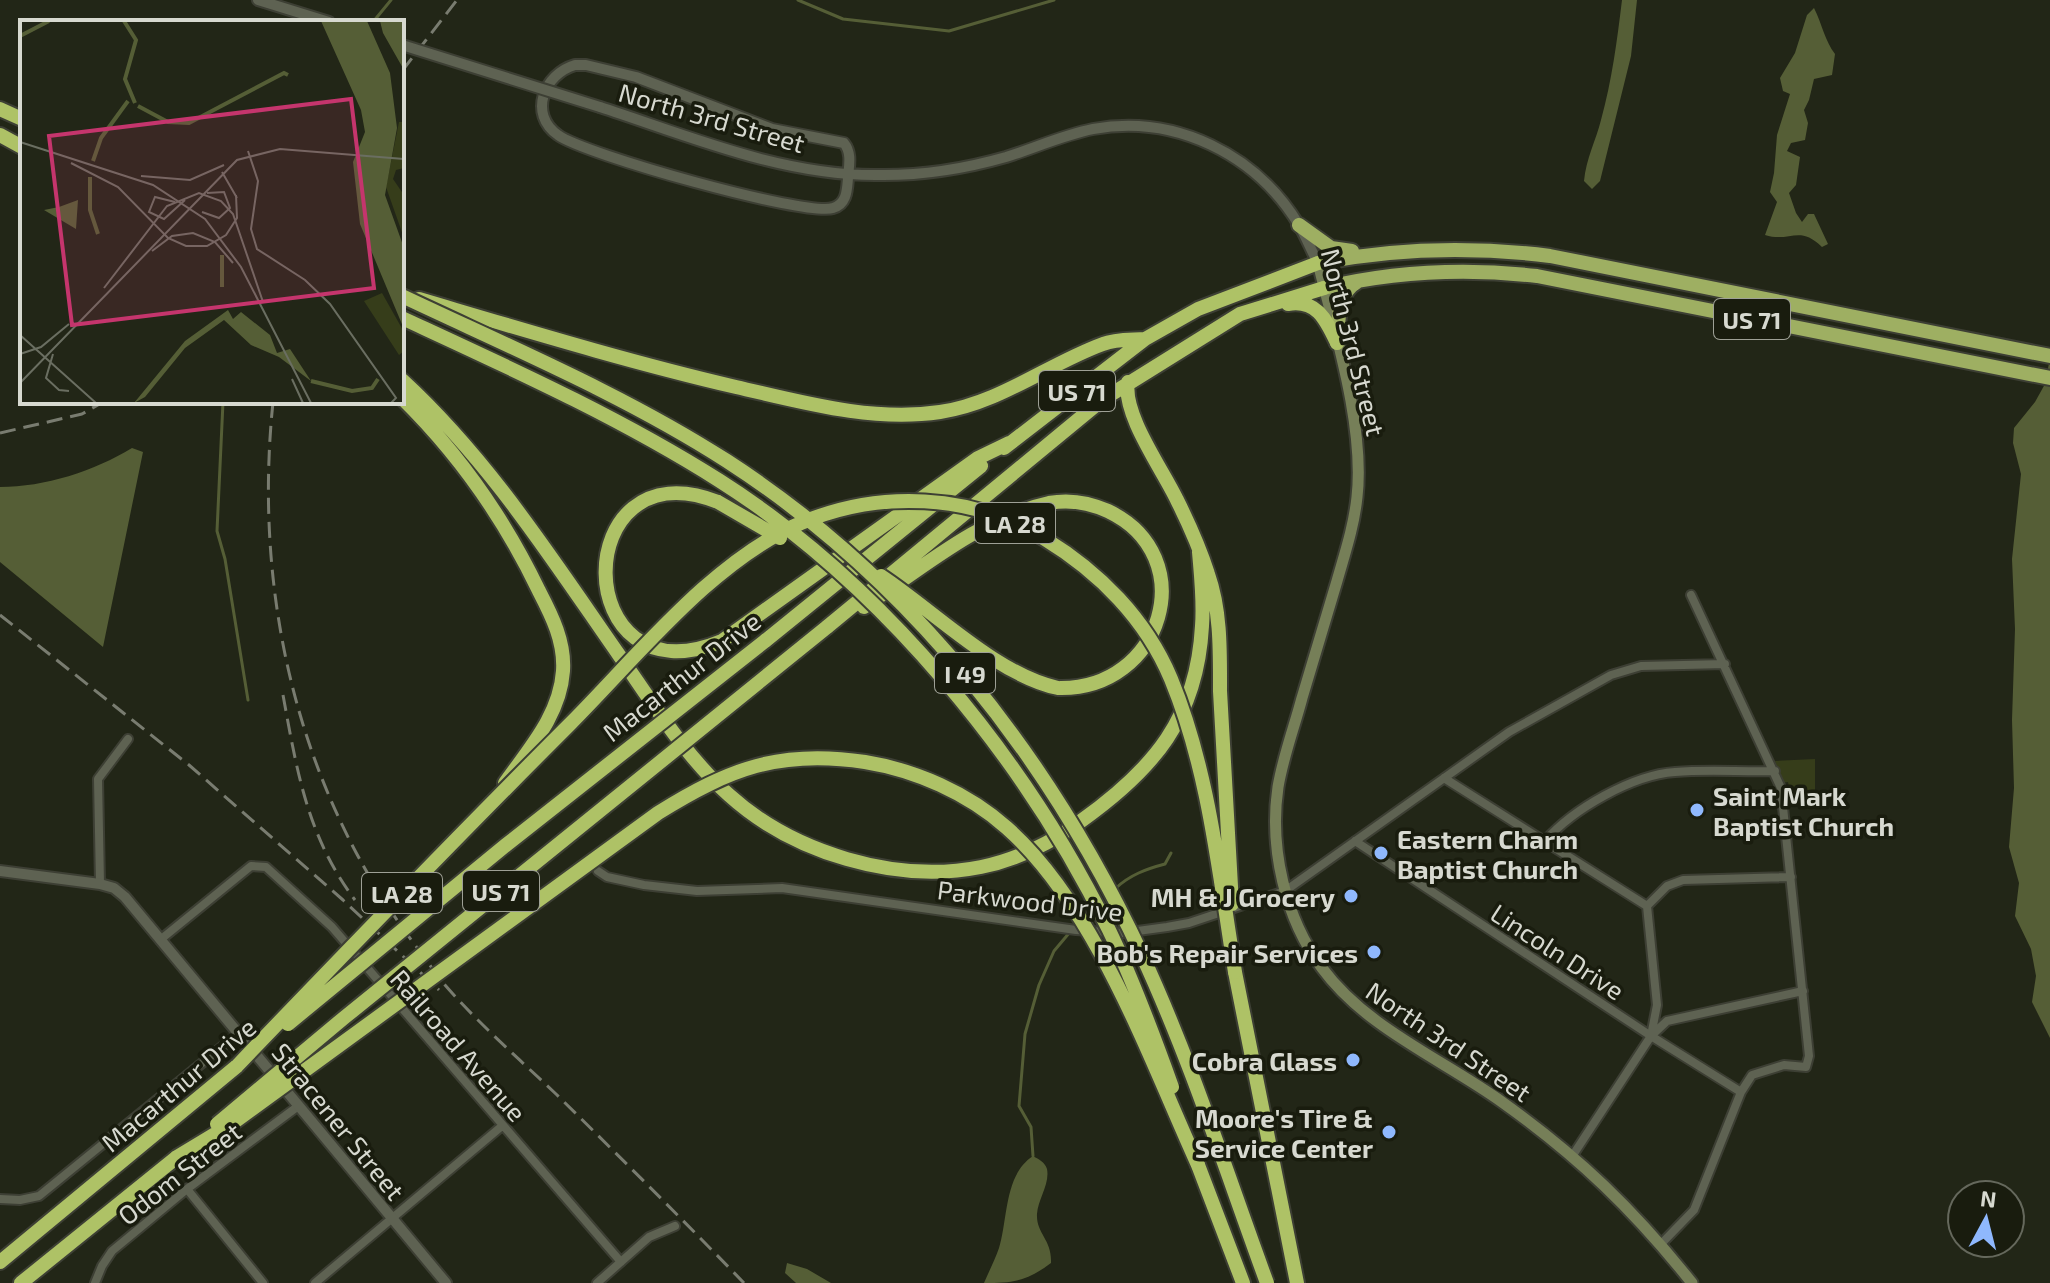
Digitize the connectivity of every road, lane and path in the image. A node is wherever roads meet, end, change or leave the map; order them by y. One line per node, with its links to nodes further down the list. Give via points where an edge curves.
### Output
1 (258, 0): 2 (street)
2 (323, 20)
3 (404, 46): 8 (street, North 3rd Street, bridge, via 760,158)
4 (0, 109): 5 (highway)
5 (20, 118)
6 (0, 134): 7 (highway)
7 (20, 143)
8 (849, 174): 8 (street, via 844,143 772,129 599,68 564,68 550,80 542,98 550,129 572,143 746,196 830,209 846,197); 9 (street, North 3rd Street, via 953,169 1091,129 1144,126 1178,132 1232,155 1270,188)
9 (1299, 225): 10 (highway, via 1323,244 1341,250); 11 (street, North 3rd Street)
10 (1437, 249): 11 (highway, Macarthur Drive / US 71); 20 (highway, Macarthur Drive / US 71, via 1550,256)
11 (1318, 263): 13 (main road, North 3rd Street); 18 (highway, Macarthur Drive / US 71, via 1198,309)
12 (1365, 279): 13 (highway, Macarthur Drive / US 71); 19 (highway, via 1344,294); 21 (highway, Macarthur Drive / US 71, via 1452,271 1518,274)
13 (1324, 288): 16 (highway, Macarthur Drive / US 71); 19 (main road, North 3rd Street)
14 (404, 296): 18 (highway, bridge, via 677,373 830,408 907,414 941,412 990,398 1105,342)
15 (404, 296): 27 (highway, I 49, bridge, via 674,429 730,463)
16 (1240, 314): 19 (highway, via 1305,303 1320,313); 23 (highway, Macarthur Drive / US 71)
17 (404, 319): 28 (highway, I 49, bridge, via 632,429 741,495)
18 (1145, 339): 25 (highway, Macarthur Drive / US 71)
19 (1337, 343): 42 (main road, North 3rd Street, via 1356,437 1357,498 1280,778 1276,823)
20 (2050, 356)
21 (2050, 378)
22 (404, 382): 26 (highway, via 494,480 651,701 728,795 799,840 861,863 947,872 986,867 1070,830 1126,785 1158,751 1188,703 1202,626)
23 (1128, 382): 26 (highway, via 1126,395 1134,417); 30 (highway, Macarthur Drive / US 71)
24 (404, 400): 35 (highway, bridge, via 496,512 561,644 563,671 552,714)
25 (1009, 443): 28 (highway, bridge, via 978,458 722,641 702,650 649,646 631,636 612,610 604,560 617,527 635,508 658,495 693,494 718,502); 49 (highway, Macarthur Drive / US 71, bridge)
26 (1199, 552): 45 (highway, bridge, via 1217,617)
27 (850, 554): 30 (highway, bridge, via 899,588 1001,665 1058,688 1099,683 1125,669 1153,632 1161,603 1156,562 1123,519 1087,502 1049,503 995,520 852,615); 70 (highway, I 49, bridge, via 975,684 1082,839 1176,1034)
28 (843, 575): 55 (highway, I 49, bridge, via 985,729 1069,856 1135,989)
29 (1691, 595): 31 (street)
30 (828, 626): 54 (highway, Macarthur Drive / US 71, bridge)
31 (1725, 664): 33 (street); 34 (street, Parkwood Drive, via 1625,669 1509,732)
32 (128, 739): 41 (street, via 98,779)
33 (1775, 771): 37 (street, via 1649,777 1583,808); 40 (street, via 1785,805)
34 (1444, 778): 36 (street, Parkwood Drive); 37 (street)
35 (494, 798): 45 (highway, LA 28, bridge, via 683,607 765,543 797,524 871,502 959,505 1015,523 1060,548 1099,578 1139,623 1170,676 1190,733); 49 (highway, LA 28, bridge)
36 (1355, 841): 42 (street, Parkwood Drive); 48 (street, Lincoln Drive)
37 (1545, 841): 43 (street)
38 (0, 871): 41 (street)
39 (598, 871): 42 (street, Parkwood Drive, via 683,890 782,888 1123,933 1189,923)
40 (1791, 877): 43 (street, via 1683,880 1667,886); 46 (street)
41 (100, 884): 44 (street, Stracener Street, via 125,897)
42 (1285, 891): 53 (main road, North 3rd Street, via 1314,957 1349,999)
43 (1647, 906): 48 (street, via 1657,1005)
44 (160, 940): 47 (street, Stracener Street); 52 (street, Railroad Avenue, via 251,866 266,867 332,927)
45 (1235, 972): 71 (highway)
46 (1803, 991): 48 (street, via 1667,1021); 50 (street, via 1806,1067 1766,1069 1752,1075)
47 (239, 1033): 51 (street, Stracener Street); 57 (street, via 39,1196)
48 (1651, 1036): 50 (street, Lincoln Drive); 53 (street)
49 (237, 1066): 61 (highway, Macarthur Drive / US 71)
50 (1741, 1092): 60 (street, via 1694,1210)
51 (297, 1107): 56 (street, Odom Street); 58 (street, Stracener Street)
52 (502, 1126): 58 (street); 62 (street, Railroad Avenue)
53 (1573, 1155): 60 (main road, North 3rd Street)
54 (177, 1157): 55 (highway, bridge, via 241,1117 696,789 773,761 831,759 883,765 935,783 984,811 1023,844 1055,883 1116,983); 64 (highway, Macarthur Drive / US 71)
55 (1198, 1165): 69 (highway, I 49)
56 (187, 1189): 63 (street, Odom Street, via 112,1251); 65 (street)
57 (0, 1199)
58 (391, 1219): 66 (street); 67 (street, Stracener Street)
59 (675, 1226): 62 (street, via 649,1237)
60 (1661, 1244): 72 (main road, North 3rd Street)
61 (0, 1262)
62 (621, 1262): 68 (street)
63 (95, 1281)
64 (21, 1283)
65 (263, 1283)
66 (315, 1283)
67 (446, 1283)
68 (597, 1283)
69 (1243, 1283)
70 (1267, 1283)
71 (1297, 1283)
72 (1692, 1283)

